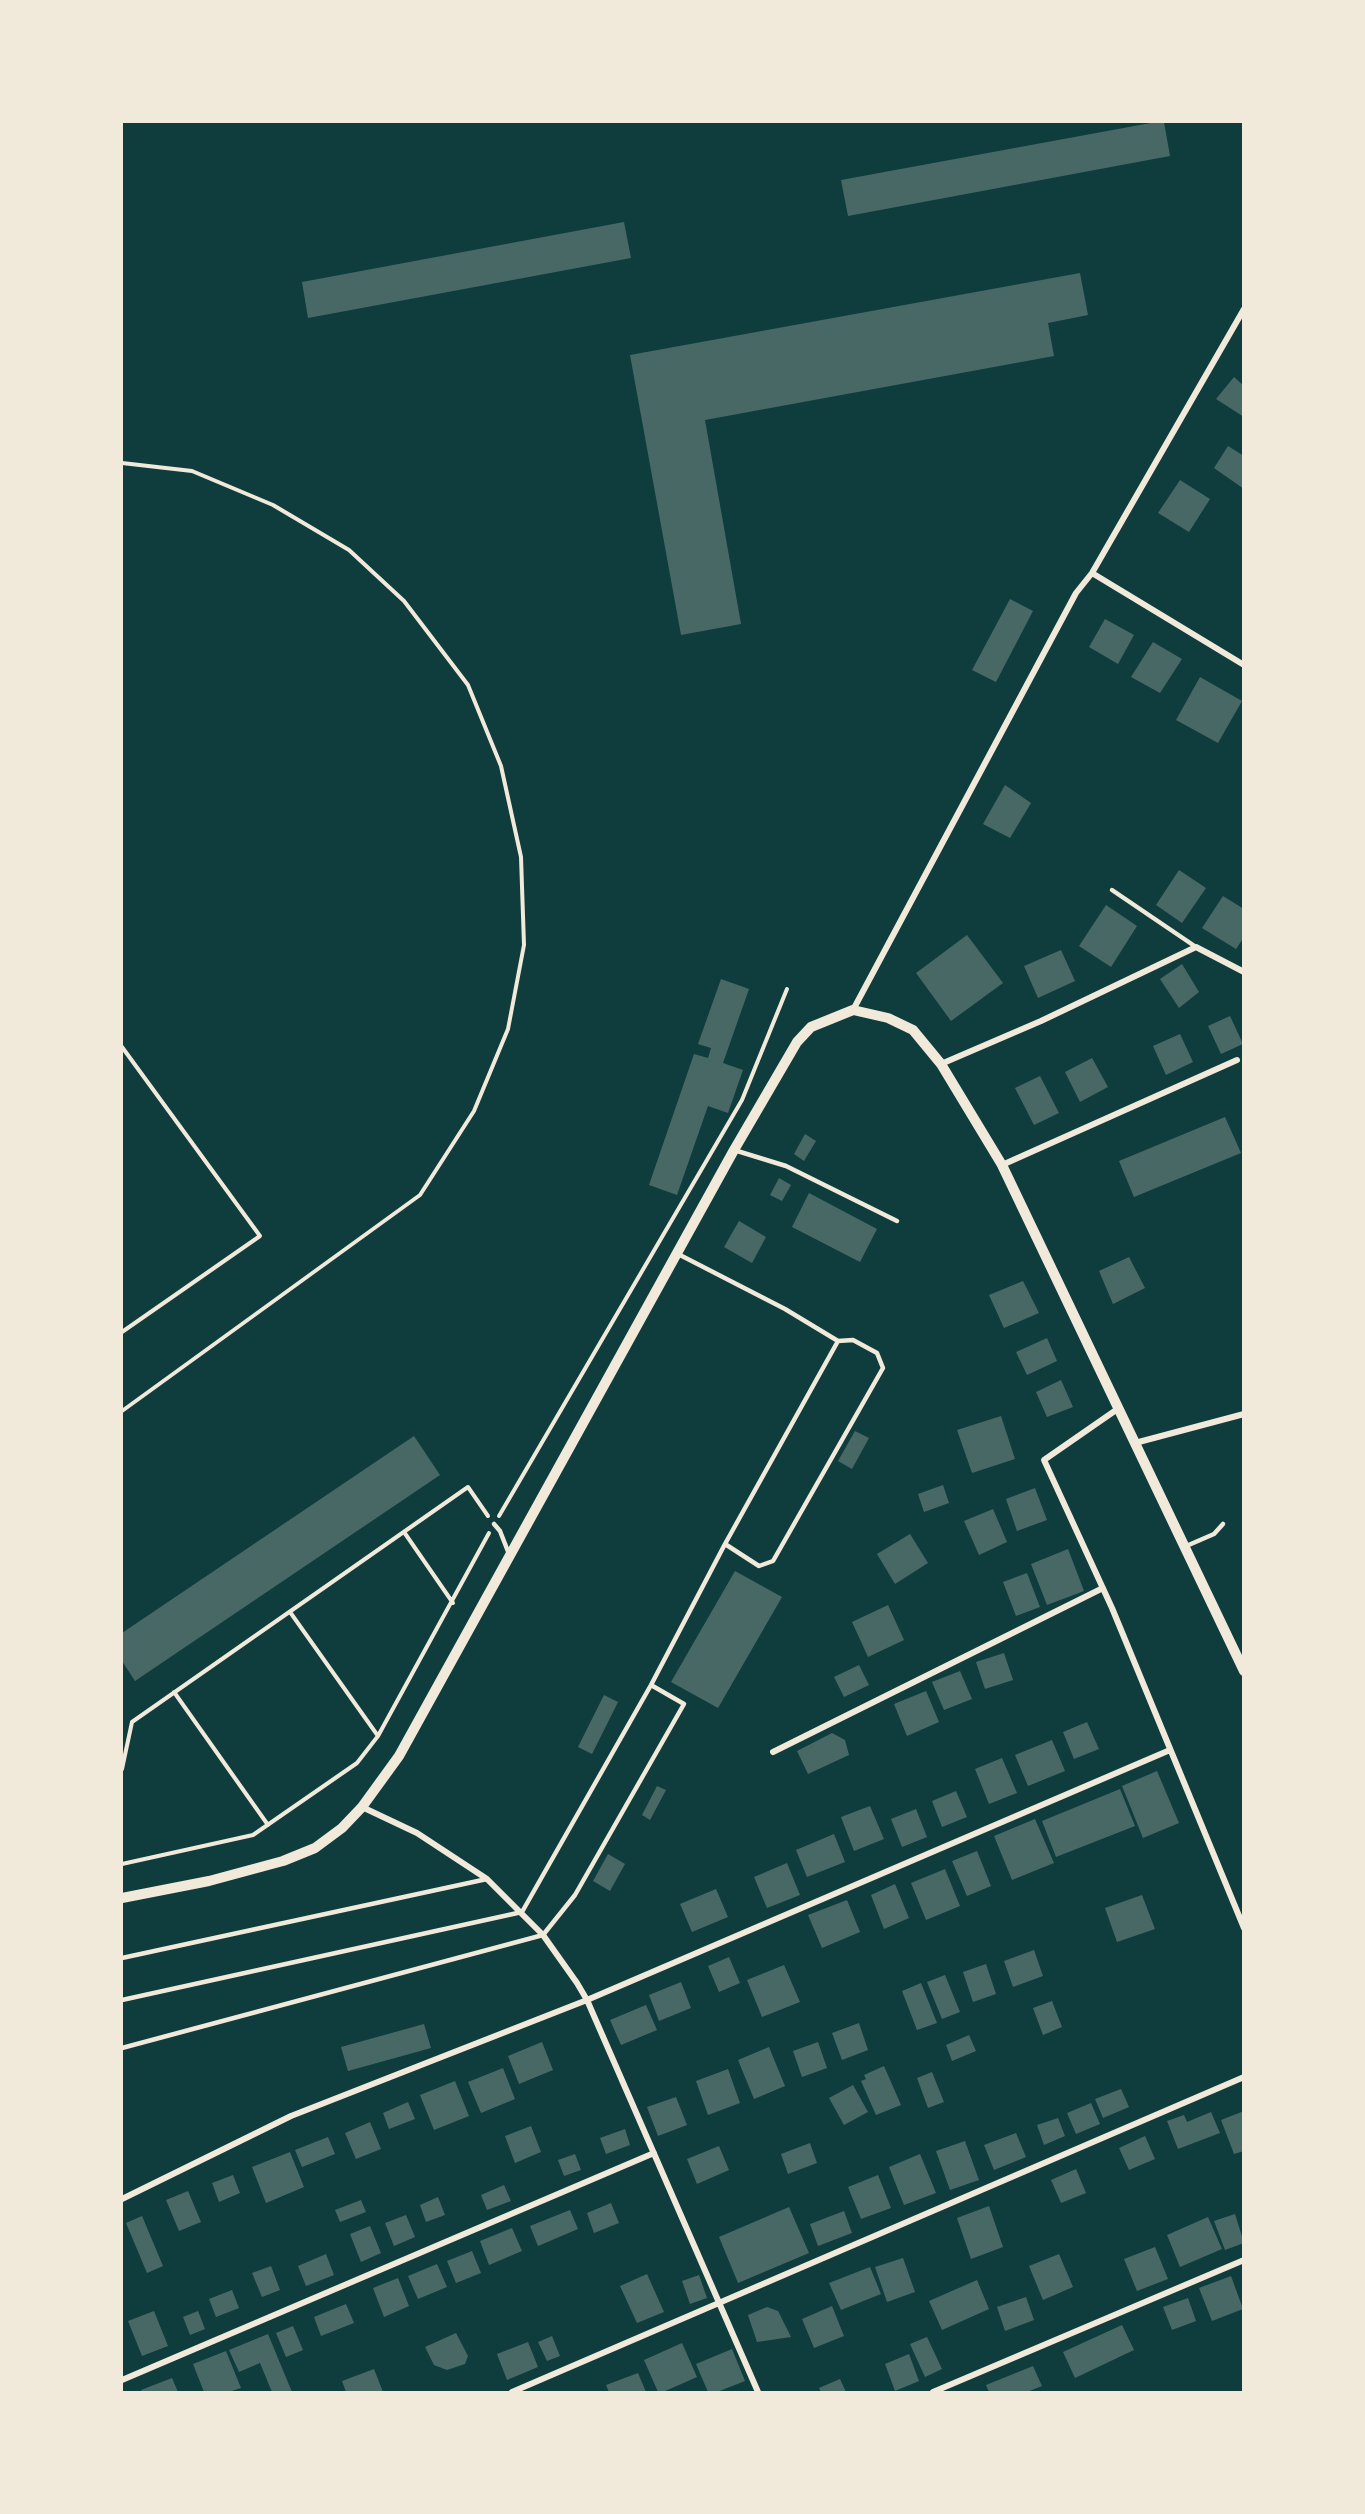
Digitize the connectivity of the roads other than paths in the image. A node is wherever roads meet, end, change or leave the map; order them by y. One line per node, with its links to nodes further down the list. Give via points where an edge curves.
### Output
1 (1244, 309): 2 (street)
2 (1092, 573): 3 (street); 7 (street, via 1076,593)
3 (1244, 665)
4 (1112, 890): 5 (lane)
5 (1196, 947): 6 (street); 9 (street)
6 (1244, 972)
7 (853, 1010): 9 (street, via 888,1018 913,1030); 10 (street, via 811,1027 797,1042)
8 (1237, 1060): 11 (street)
9 (941, 1064): 11 (street)
10 (734, 1150): 12 (lane, via 786,1166); 13 (street)
11 (1002, 1165): 15 (street)
12 (897, 1221)
13 (677, 1253): 14 (lane); 22 (street)
14 (838, 1341): 20 (lane); 20 (lane, via 853,1340 877,1353 883,1368 773,1561 759,1566)
15 (1119, 1408): 17 (street); 23 (street, via 1044,1460)
16 (1244, 1414): 17 (street)
17 (1135, 1443): 21 (street)
18 (494, 1524): 22 (lane)
19 (1223, 1524): 21 (lane, via 1214,1534)
20 (725, 1544): 25 (lane)
21 (1184, 1547): 24 (street)
22 (509, 1555): 28 (street, via 399,1756)
23 (1102, 1588): 26 (street); 27 (street)
24 (1244, 1671)
25 (651, 1685): 31 (lane); 33 (lane, via 684,1704 575,1895)
26 (1170, 1750): 32 (street); 36 (street)
27 (773, 1752)
28 (362, 1807): 29 (street, via 417,1833); 30 (street, via 315,1848 283,1861)
29 (487, 1879): 31 (street); 34 (lane)
30 (122, 1898)
31 (522, 1912): 33 (street); 35 (lane)
32 (1244, 1928)
33 (543, 1935): 36 (street); 37 (lane)
34 (122, 1958)
35 (122, 2000)
36 (587, 2000): 39 (street); 40 (street, via 291,2116)
37 (122, 2048)
38 (1244, 2077): 42 (street)
39 (654, 2153): 42 (street); 43 (street)
40 (122, 2199)
41 (1244, 2260): 46 (street)
42 (719, 2302): 44 (street); 45 (street)
43 (122, 2380)
44 (512, 2392)
45 (758, 2392)
46 (933, 2392)

